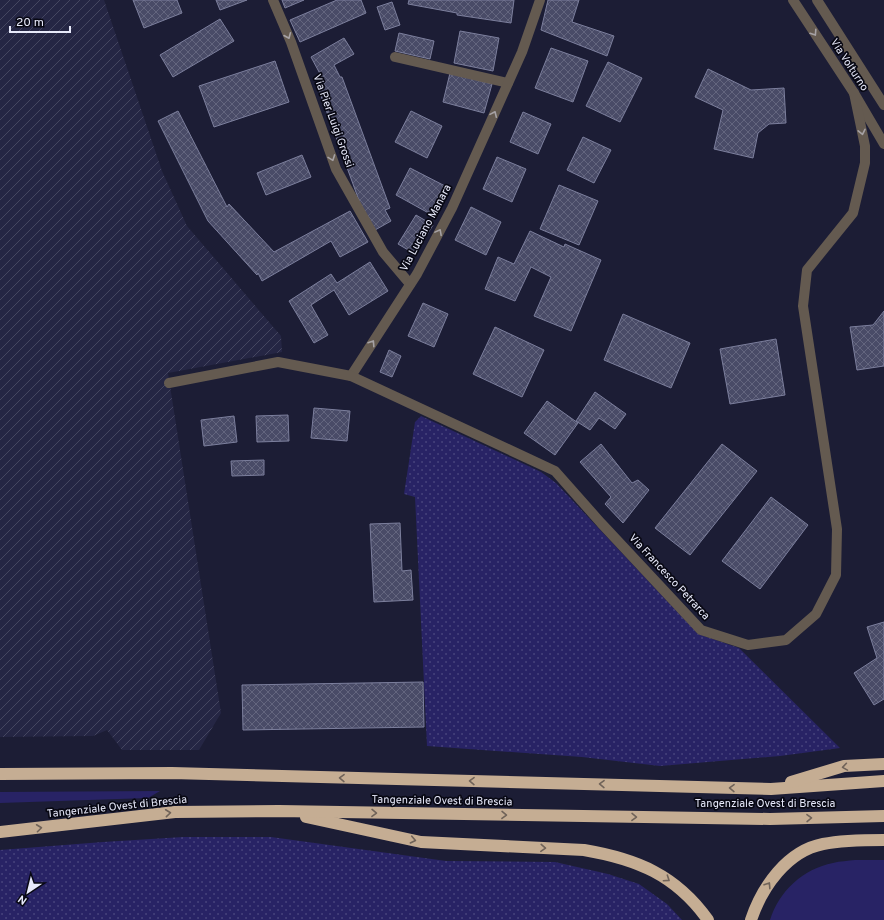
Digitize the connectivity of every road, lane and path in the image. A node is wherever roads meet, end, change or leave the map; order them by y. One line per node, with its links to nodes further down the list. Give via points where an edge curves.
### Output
1 (273, 0): 10 (street, Via Pier Luigi Grossi, one-way to 10, via 291,42 336,169 383,252)
2 (540, 0): 6 (street, Via Luciano Manara)
3 (792, 0): 7 (street, Via Volturno, one-way to 7)
4 (817, 0): 8 (street, Via Volturno)
5 (395, 56): 6 (street)
6 (508, 83): 10 (street, Via Luciano Manara, one-way to 6, via 452,208)
7 (854, 93): 9 (street, Via Volturno); 11 (street, Via Francesco Petrarca, one-way to 11, via 865,146 865,163 853,213 807,270 804,306 837,529 836,575 816,614 786,640 748,645 701,630 555,471)
8 (884, 105)
9 (884, 144)
10 (410, 284): 11 (street, Via Luciano Manara, one-way to 10)
11 (351, 376): 12 (street, Via Francesco Petrarca, via 278,362)
12 (169, 384)
13 (884, 764): 16 (highway, one-way to 16, via 844,766)
14 (0, 774): 16 (highway, Tangenziale Ovest di Brescia, one-way to 14, via 172,773)
15 (884, 780): 16 (highway, Tangenziale Ovest di Brescia)
16 (771, 789)
17 (279, 811): 18 (highway, Tangenziale Ovest di Brescia, one-way to 18, via 770,818); 19 (highway, Tangenziale Ovest di Brescia, one-way to 17, via 175,812); 21 (highway, one-way to 21, via 421,842 584,850 607,854 632,861 662,876 695,902)
18 (884, 816)
19 (0, 832)
20 (884, 840): 22 (highway, one-way to 20, via 756,904 772,879 790,858 822,844)
21 (708, 920)
22 (750, 920)

